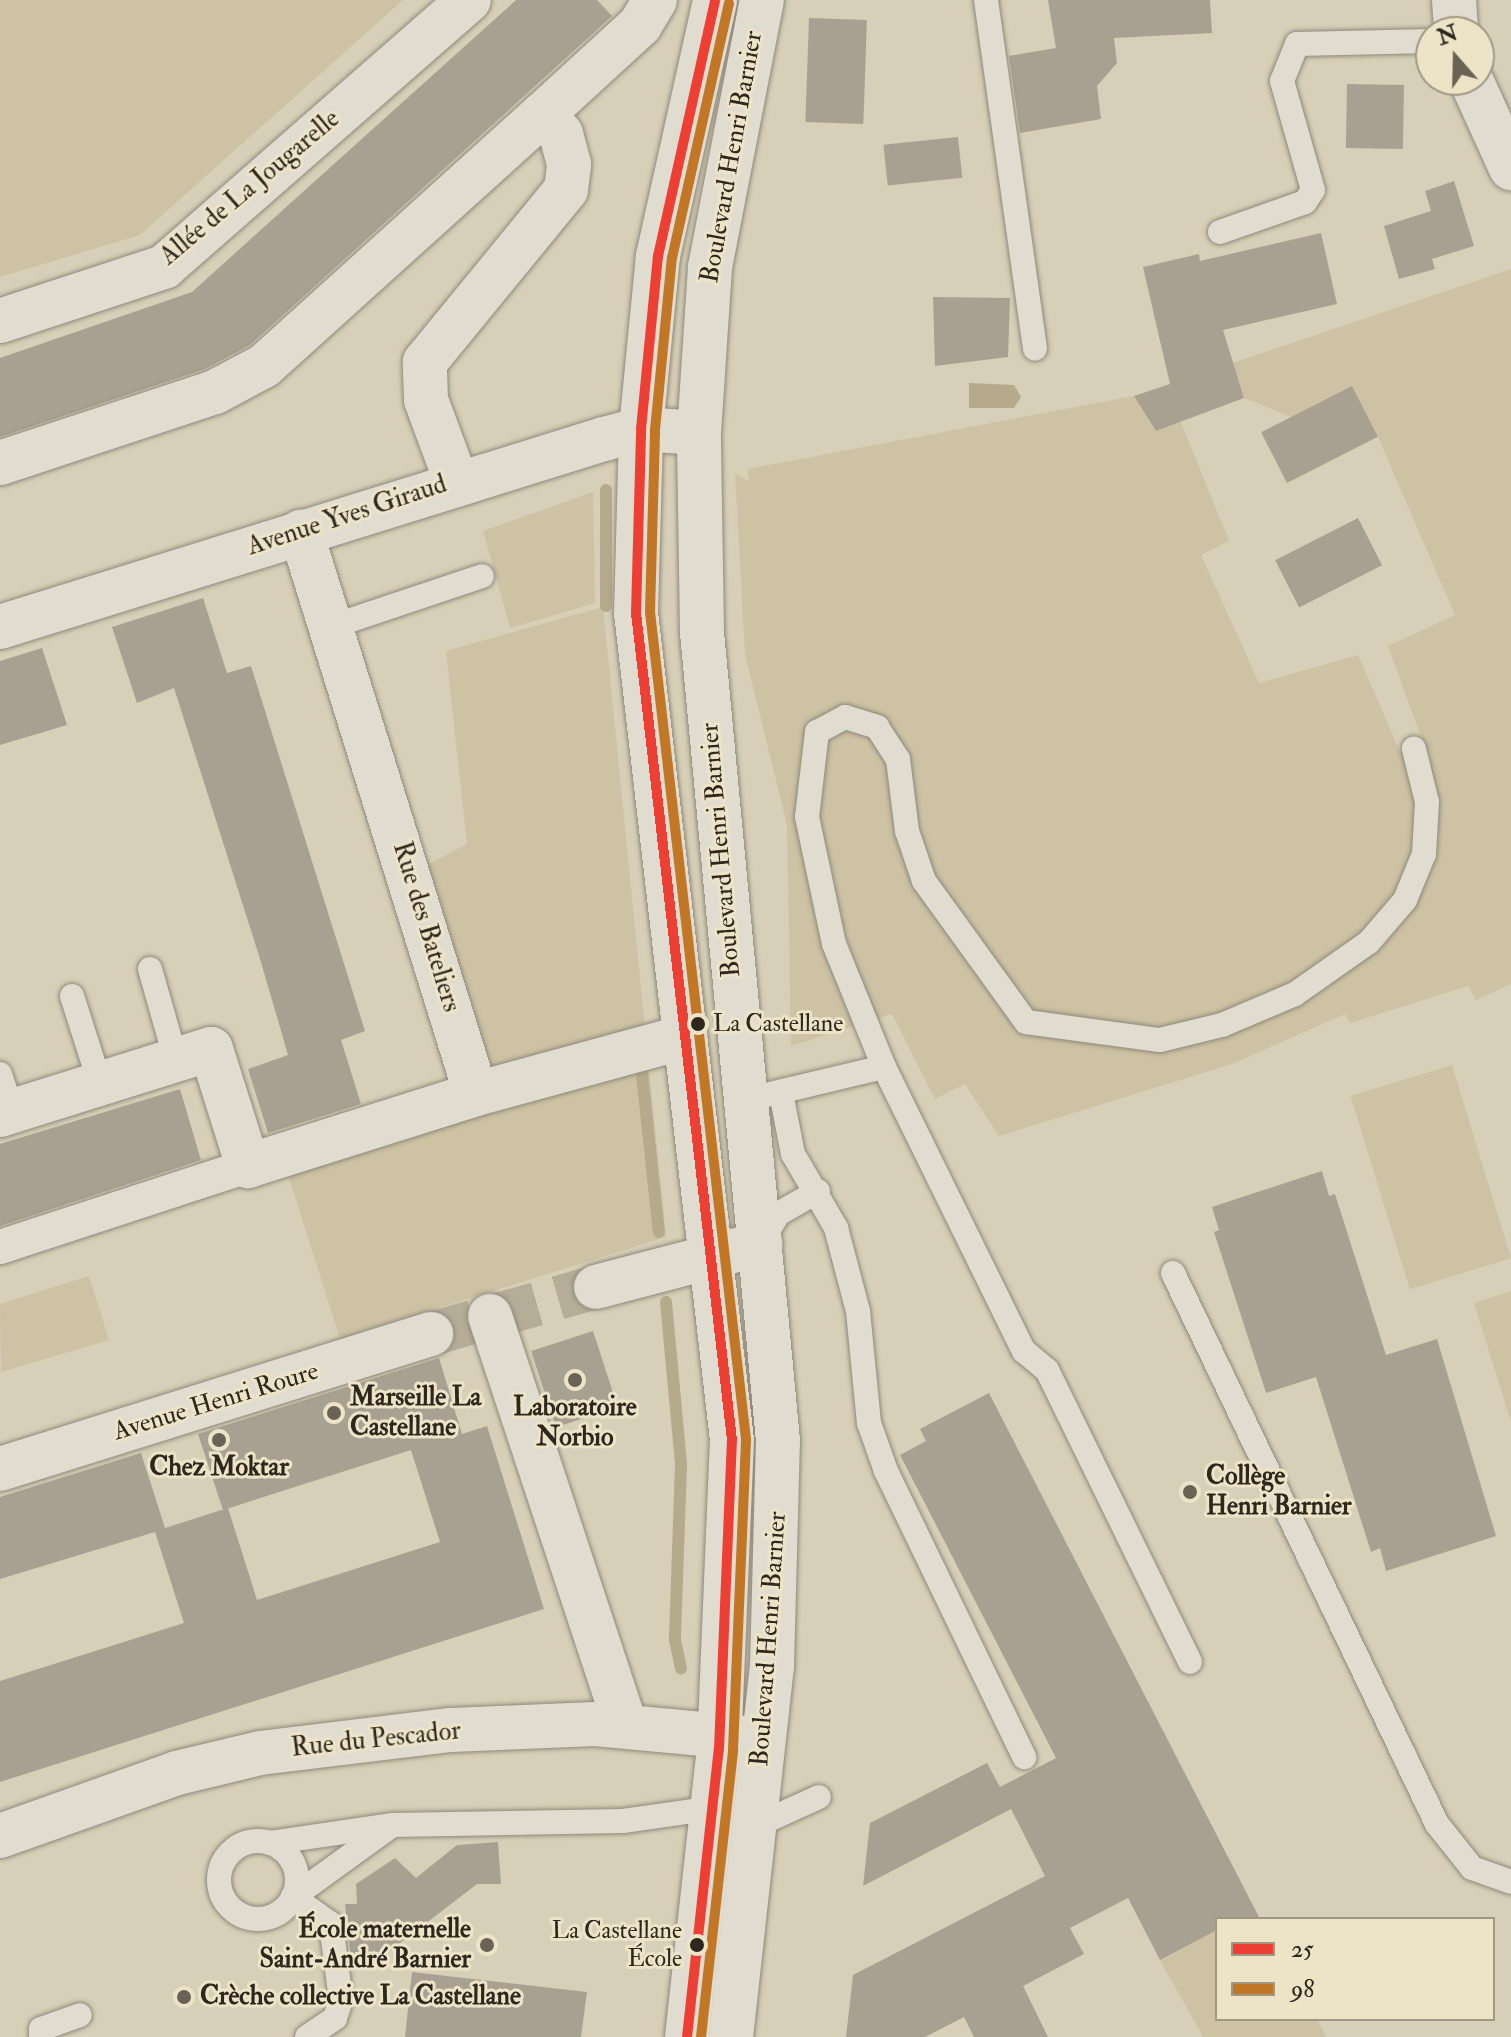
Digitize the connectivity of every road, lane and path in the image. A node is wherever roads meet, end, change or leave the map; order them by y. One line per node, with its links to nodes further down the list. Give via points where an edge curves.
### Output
1 (469, 0): 11 (street, Allée de La Jougarelle, via 164,267)
2 (655, 0): 8 (street, via 640,25)
3 (715, 0): 13 (street, Boulevard Henri Barnier, via 658,256)
4 (762, 0): 14 (street, Boulevard Henri Barnier, via 710,267)
5 (986, 0): 12 (lane)
6 (1415, 41): 10 (lane, via 1297,44 1282,81 1313,190 1305,202)
7 (1478, 96): 9 (street)
8 (543, 114): 15 (street, via 264,366 203,397); 16 (street, via 561,134 569,164 566,190 425,362 426,400)
9 (1511, 168)
10 (1220, 232)
11 (0, 321)
12 (1035, 349)
13 (641, 429): 14 (street, Avenue Yves Giraud); 16 (street, Avenue Yves Giraud); 24 (street, Boulevard Henri Barnier, via 636,613)
14 (699, 433): 29 (street, Boulevard Henri Barnier, via 702,633)
15 (0, 463)
16 (456, 481): 17 (street, Avenue Yves Giraud)
17 (301, 532): 19 (street, Avenue Yves Giraud); 20 (street, Rue des Bateliers)
18 (482, 576): 20 (lane)
19 (0, 627)
20 (330, 627): 28 (street, Rue des Bateliers)
21 (1414, 749): 26 (lane, via 1427,802 1424,854 1405,900 1369,942 1295,994 1222,1025 1160,1040 1026,1022 924,881 907,831 898,759 877,727 845,717 817,732 807,817 817,883)
22 (150, 969): 25 (lane)
23 (72, 996): 27 (lane)
24 (685, 1037): 28 (street); 35 (street, Boulevard Henri Barnier)
25 (176, 1060): 27 (street); 31 (street, via 211,1049)
26 (884, 1067): 29 (lane); 41 (lane, via 1024,1351 1047,1370)
27 (100, 1084): 30 (street)
28 (476, 1094): 31 (street)
29 (763, 1096): 32 (lane); 33 (street, Boulevard Henri Barnier)
30 (4, 1100)
31 (248, 1166): 34 (street)
32 (818, 1191): 33 (lane, via 778,1214); 45 (lane, via 836,1228 858,1311 869,1423)
33 (760, 1244): 35 (street); 44 (street, Boulevard Henri Barnier, via 778,1441 778,1576)
34 (0, 1247)
35 (713, 1256): 37 (street); 43 (street, Boulevard Henri Barnier, via 732,1440)
36 (1173, 1273): 52 (lane, via 1437,1824 1472,1868)
37 (596, 1287)
38 (490, 1316): 42 (street)
39 (431, 1334): 40 (street, Avenue Henri Roure)
40 (0, 1469)
41 (1190, 1662)
42 (625, 1725): 43 (street, Rue du Pescador); 50 (street, Rue du Pescador, via 451,1730 260,1753 177,1773)
43 (720, 1733): 44 (street, Rue du Pescador); 47 (street, Boulevard Henri Barnier)
44 (764, 1740): 48 (street, Boulevard Henri Barnier)
45 (1024, 1757)
46 (819, 1797): 48 (lane)
47 (714, 1808): 48 (lane); 49 (lane, via 623,1821); 57 (street, Boulevard Henri Barnier)
48 (756, 1813): 58 (street, Boulevard Henri Barnier)
49 (393, 1825): 51 (lane); 53 (lane)
50 (0, 1836)
51 (269, 1843): 53 (lane, via 290,1859); 53 (lane, via 231,1852 219,1875 223,1899 240,1915 264,1919)
52 (1511, 1882)
53 (293, 1897): 56 (lane, via 331,1924 341,2000 335,2018)
54 (80, 2015): 55 (lane, via 41,2029)
55 (41, 2037)
56 (307, 2037)
57 (687, 2037)
58 (731, 2037)

